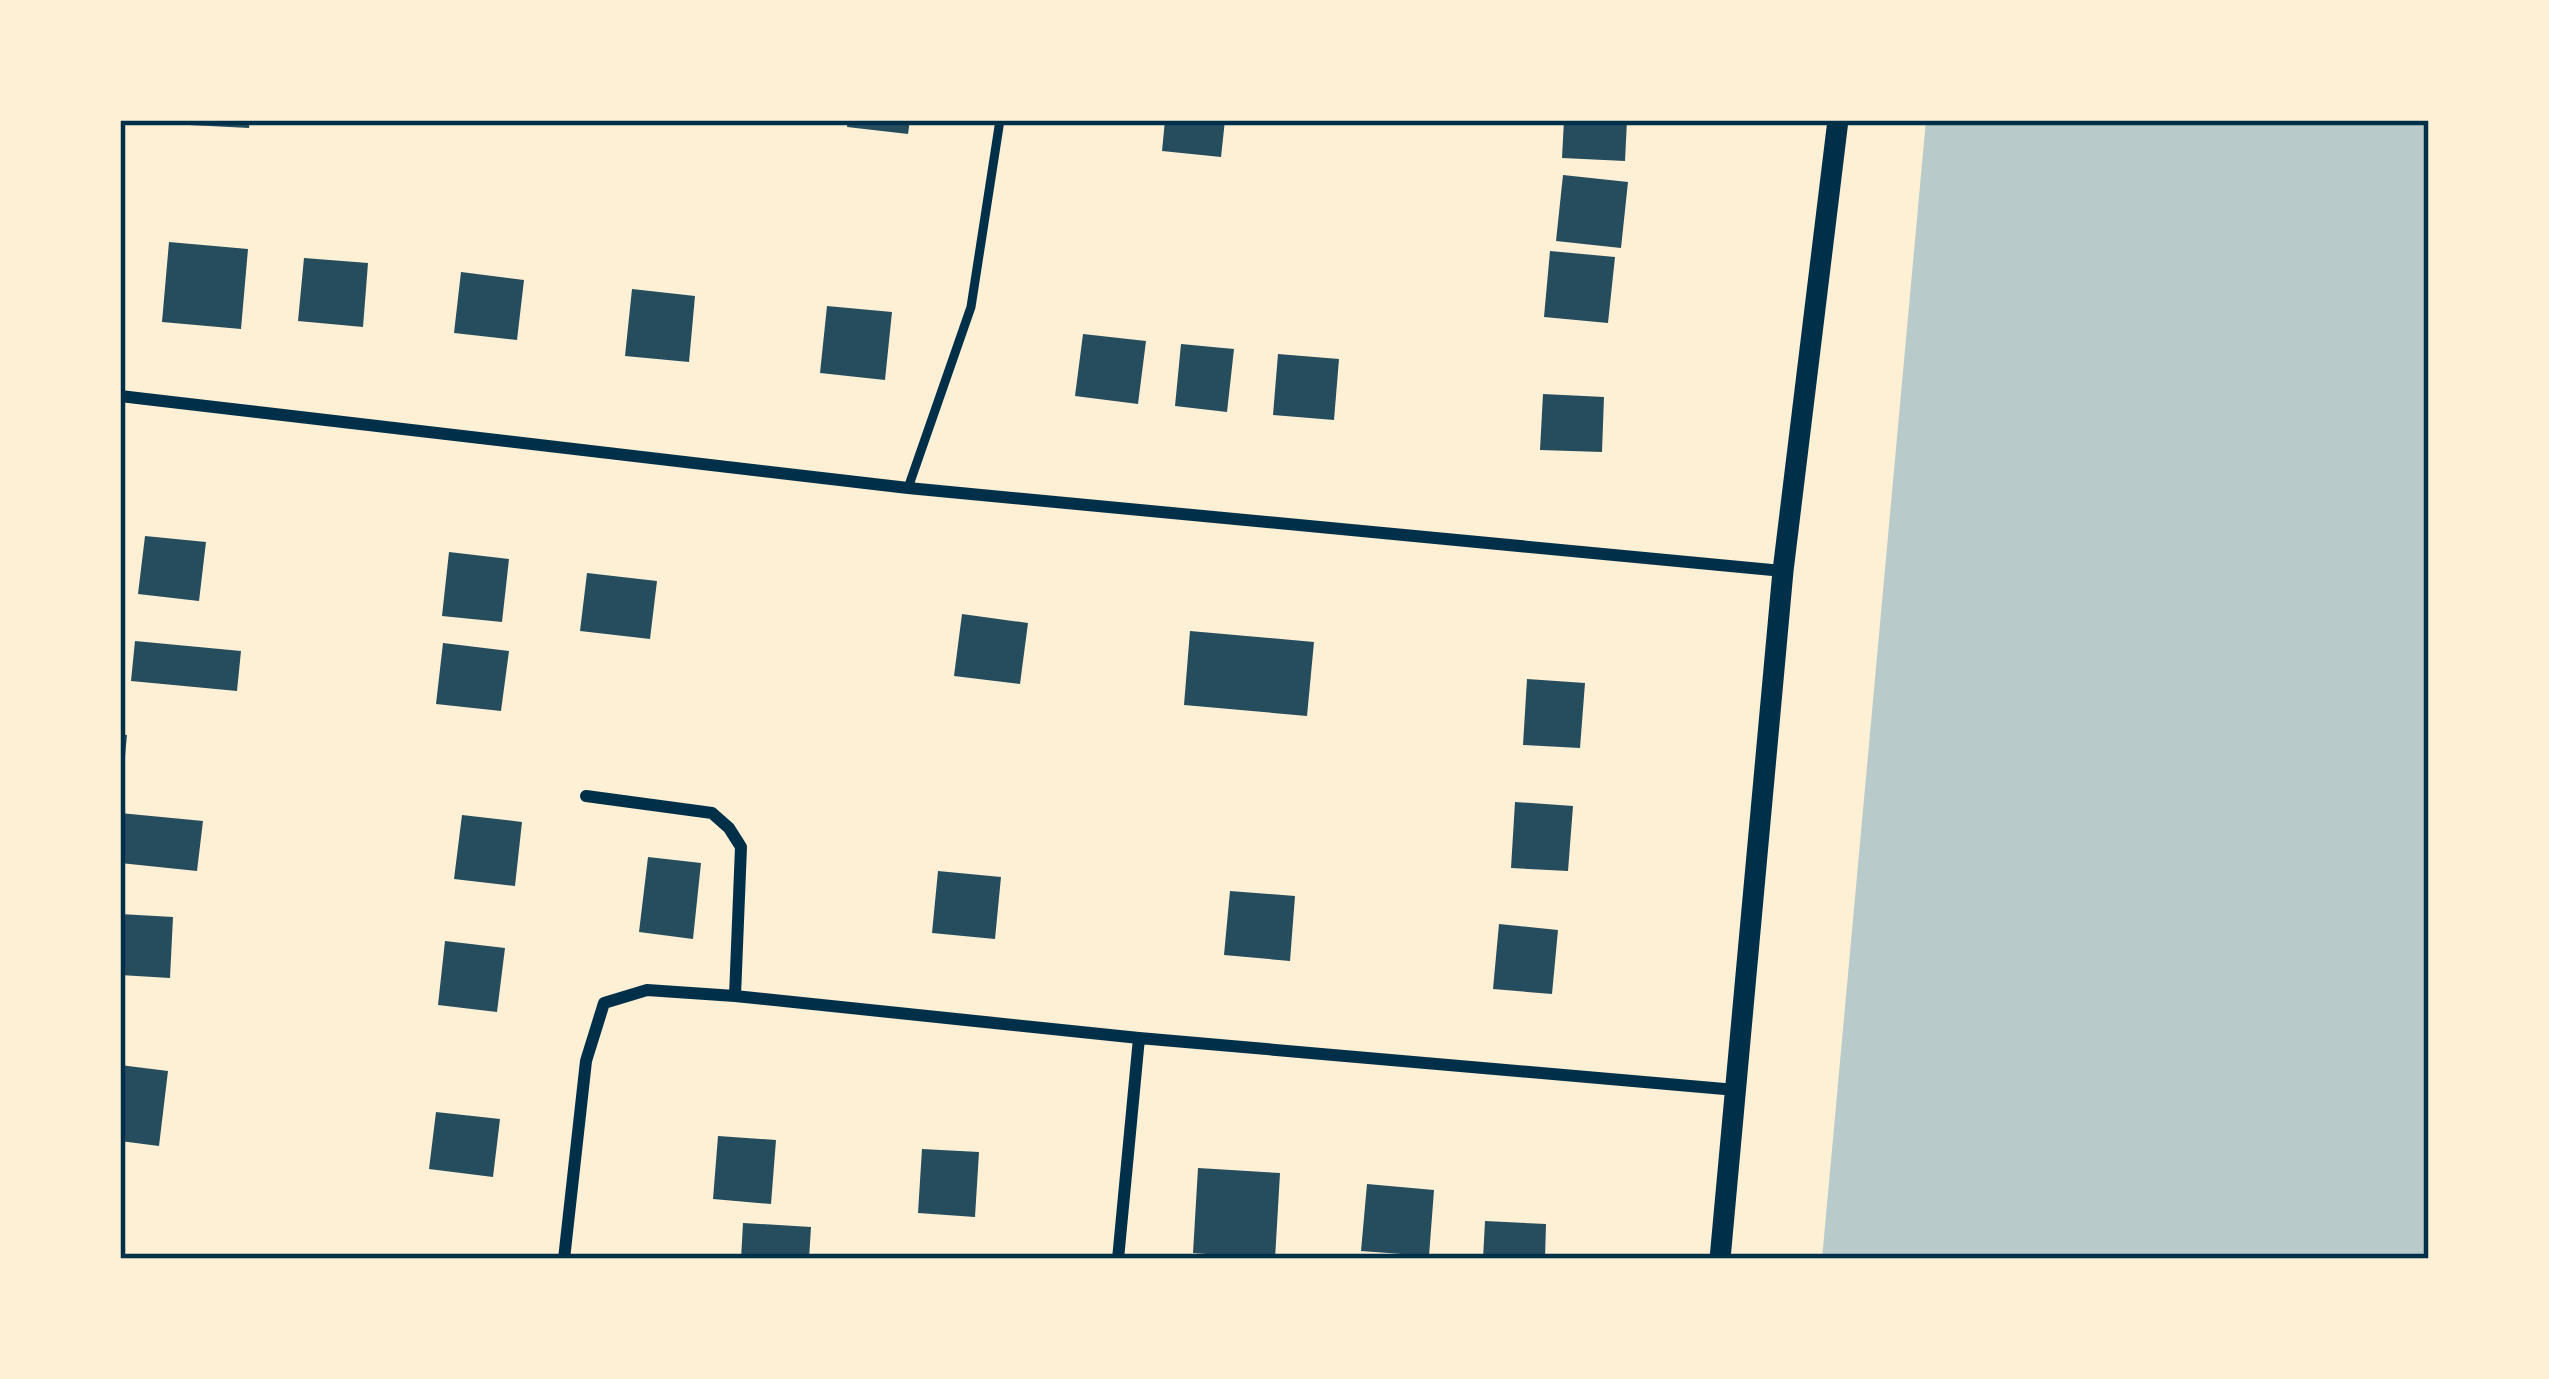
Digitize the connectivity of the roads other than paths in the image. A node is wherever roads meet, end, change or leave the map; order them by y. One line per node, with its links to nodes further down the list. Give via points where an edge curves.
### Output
1 (1000, 120): 4 (lane, via 971,307)
2 (1838, 120): 5 (street)
3 (120, 396): 4 (street)
4 (908, 488): 5 (street)
5 (1784, 571): 9 (street)
6 (586, 796): 7 (street, via 712,813 729,828 741,847)
7 (735, 996): 8 (street); 10 (street, via 647,990 604,1004 586,1061)
8 (1139, 1038): 9 (street); 11 (street)
9 (1736, 1090): 12 (street)
10 (564, 1259)
11 (1118, 1259)
12 (1720, 1259)

